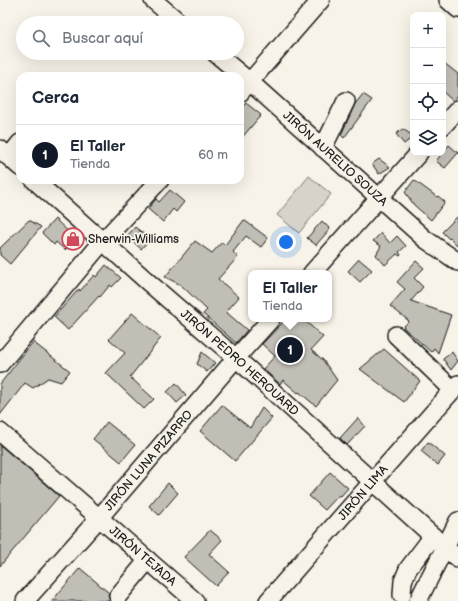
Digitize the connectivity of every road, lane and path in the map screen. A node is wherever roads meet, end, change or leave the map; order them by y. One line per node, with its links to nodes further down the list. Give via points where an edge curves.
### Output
1 (153, 0): 5 (street)
2 (321, 0): 8 (street)
3 (448, 0): 4 (street)
4 (458, 9)
5 (172, 16)
6 (221, 60): 7 (street, JIRÓN AURELIO SOUZA)
7 (231, 72)
8 (245, 88): 12 (street, JIRÓN AURELIO SOUZA)
9 (346, 101): 12 (street)
10 (458, 109): 11 (street)
11 (446, 123)
12 (323, 148): 18 (street, JIRÓN AURELIO SOUZA)
13 (16, 149): 15 (street)
14 (416, 156): 18 (street)
15 (10, 158)
16 (39, 184): 19 (street, JIRÓN PEDRO HEROUARD)
17 (156, 184): 19 (street)
18 (379, 199): 20 (street, JIRÓN AURELIO SOUZA, via 425,239); 21 (street)
19 (103, 241): 24 (street, JIRÓN PEDRO HEROUARD); 25 (street)
20 (458, 262)
21 (315, 270)
22 (268, 322): 24 (street, JIRÓN LUNA PIZARRO)
23 (396, 335): 26 (street)
24 (236, 358): 28 (street, JIRÓN PEDRO HEROUARD); 29 (street, JIRÓN LUNA PIZARRO)
25 (0, 364)
26 (456, 387): 28 (street, JIRÓN LIMA)
27 (0, 432): 29 (street, JIRÓN TEJADA)
28 (372, 482): 31 (street, JIRÓN PEDRO HEROUARD); 38 (street, JIRÓN LIMA)
29 (99, 518): 33 (street, JIRÓN TEJADA); 36 (street, JIRÓN LUNA PIZARRO)
30 (458, 521): 31 (street)
31 (445, 544): 32 (street, JIRÓN PEDRO HEROUARD); 34 (street, via 408,569 403,581); 39 (street)
32 (458, 559)
33 (148, 560): 35 (street); 37 (street, JIRÓN TEJADA)
34 (402, 595)
35 (118, 596)
36 (25, 601)
37 (195, 601)
38 (268, 601)
39 (418, 601)

